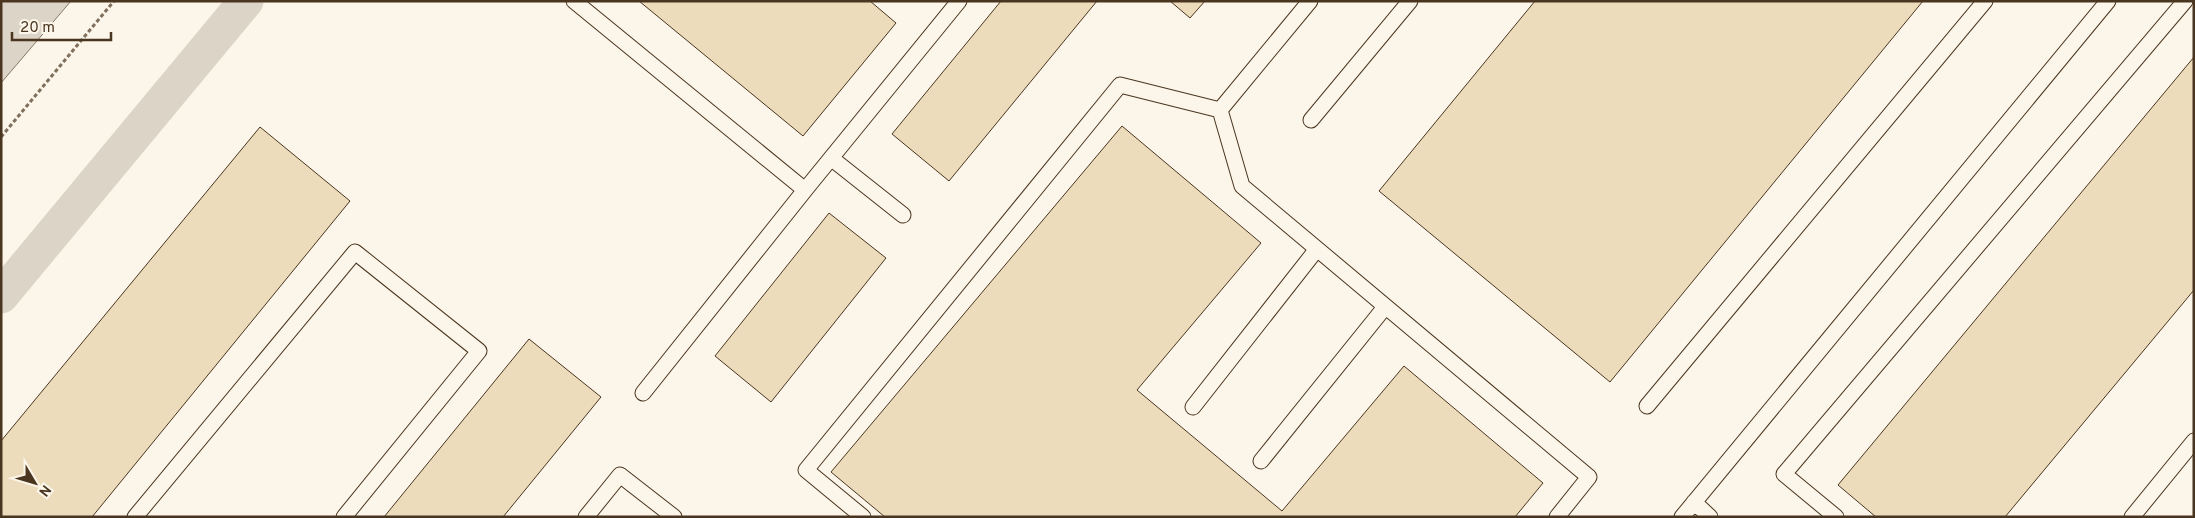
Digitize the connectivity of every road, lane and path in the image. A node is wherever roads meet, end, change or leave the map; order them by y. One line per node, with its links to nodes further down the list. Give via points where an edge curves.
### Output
1 (114, 1): 11 (path)
2 (574, 1): 13 (lane)
3 (1310, 1): 9 (lane)
4 (1410, 1): 10 (lane)
5 (1985, 1): 18 (lane)
6 (2108, 1): 22 (lane)
7 (2185, 1): 31 (lane, via 1784,474)
8 (950, 4): 12 (lane)
9 (1220, 110): 15 (lane, via 1242,186); 27 (lane, via 1120,85 806,470)
10 (1311, 120)
11 (1, 137)
12 (831, 158): 13 (lane); 14 (lane)
13 (805, 190): 17 (lane)
14 (903, 215)
15 (1317, 249): 16 (lane); 19 (lane)
16 (1386, 307): 21 (lane); 28 (lane, via 1589,477)
17 (643, 393)
18 (1646, 406)
19 (1193, 407)
20 (2194, 441): 32 (lane)
21 (1261, 461)
22 (1694, 502): 29 (lane); 30 (lane)
23 (135, 517): 24 (lane, via 355,252 479,352)
24 (344, 517)
25 (586, 517): 26 (lane, via 620,475)
26 (674, 517)
27 (863, 517)
28 (1557, 517)
29 (1682, 517)
30 (1710, 517)
31 (1836, 517)
32 (2132, 517)

